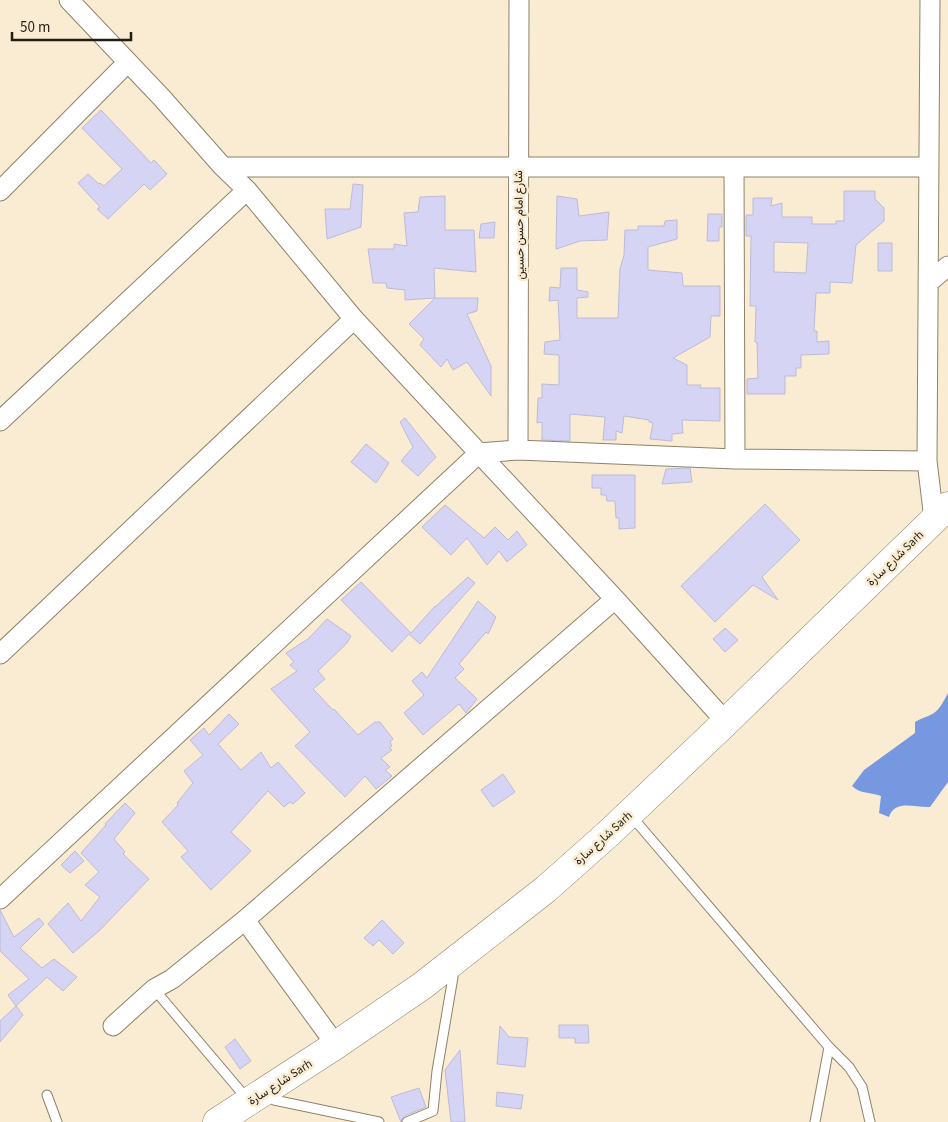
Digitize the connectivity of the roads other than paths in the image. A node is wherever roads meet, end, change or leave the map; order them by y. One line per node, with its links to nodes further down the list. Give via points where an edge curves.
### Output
1 (69, 0): 4 (street)
2 (519, 0): 5 (street, شارع امام حسن حسين)
3 (930, 0): 8 (street)
4 (128, 62): 6 (street); 10 (street)
5 (518, 166): 6 (street); 7 (street); 15 (street, شارع امام حسن حسين)
6 (223, 167): 9 (street)
7 (734, 167): 8 (street); 17 (street)
8 (929, 167): 12 (street)
9 (247, 190): 13 (street); 14 (street)
10 (0, 191)
11 (948, 266): 12 (street)
12 (928, 283): 18 (street)
13 (354, 319): 16 (street); 21 (street)
14 (0, 421)
15 (518, 450): 16 (street); 17 (street)
16 (479, 452): 20 (street); 24 (street)
17 (735, 459): 18 (street)
18 (927, 461): 19 (street)
19 (943, 519): 22 (highway, شارع سارة Sarh); 23 (highway, شارع سارة Sarh, via 737,736)
20 (615, 599): 22 (street); 25 (street)
21 (0, 654)
22 (726, 722): 29 (highway, شارع سارة Sarh, via 546,889 422,986)
23 (639, 825): 26 (highway, شارع سارة Sarh, via 550,904); 30 (lane)
24 (0, 899)
25 (245, 920): 27 (street, via 172,979); 29 (street)
26 (454, 978): 32 (highway, شارع سارة Sarh); 36 (lane, via 433,1111)
27 (154, 989): 28 (street); 32 (lane)
28 (113, 1026)
29 (336, 1045): 32 (highway, شارع سارة Sarh)
30 (829, 1046): 37 (lane); 38 (lane, via 849,1066 862,1087)
31 (47, 1094): 33 (lane)
32 (254, 1108): 34 (highway, شارع سارة Sarh); 35 (lane)
33 (57, 1122)
34 (217, 1122)
35 (379, 1122)
36 (408, 1122)
37 (815, 1122)
38 (870, 1122)

